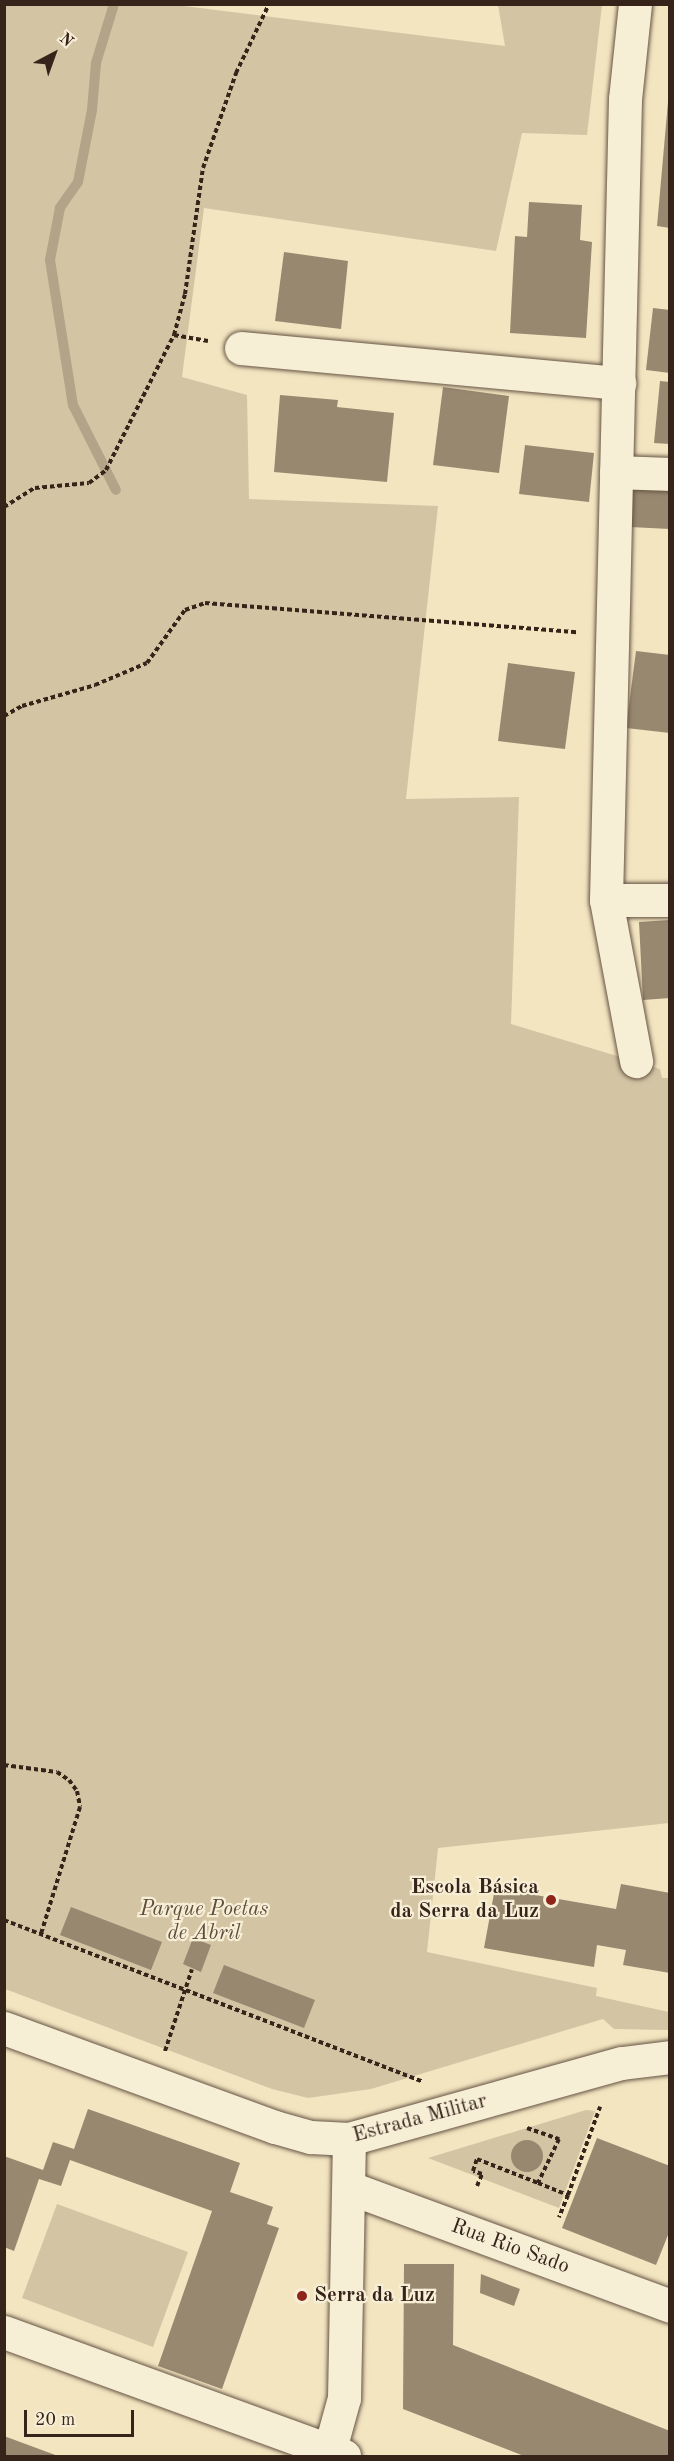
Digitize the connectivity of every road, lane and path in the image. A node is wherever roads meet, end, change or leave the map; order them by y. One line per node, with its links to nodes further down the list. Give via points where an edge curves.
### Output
1 (269, 4): 3 (path, via 236,73 203,168 185,294)
2 (635, 4): 5 (street, via 625,99)
3 (174, 335): 4 (path); 8 (path, via 106,470 88,483 35,488)
4 (241, 348): 5 (street)
5 (619, 384): 6 (street)
6 (616, 472): 7 (street); 9 (street)
7 (669, 474)
8 (4, 507)
9 (612, 634): 10 (path, via 205,603 185,610 147,663 95,685 22,706); 11 (street)
10 (4, 716)
11 (606, 900): 12 (street); 13 (street)
12 (669, 900)
13 (636, 1061)
14 (4, 1765): 16 (path, via 57,1772 77,1791 80,1807)
15 (4, 1920): 16 (path)
16 (41, 1934): 18 (path)
17 (192, 1969): 18 (path)
18 (185, 1991): 21 (path); 23 (path, via 425,2083)
19 (4, 2028): 21 (street, Estrada Militar)
20 (669, 2057): 23 (street, Estrada Militar, via 622,2063)
21 (154, 2083): 25 (street, Estrada Militar, via 275,2127 311,2137)
22 (600, 2107): 29 (path)
23 (431, 2118): 25 (street, Estrada Militar)
24 (527, 2128): 26 (path, via 559,2139)
25 (350, 2139): 28 (street)
26 (538, 2183): 27 (path, via 477,2159 473,2170 482,2174); 29 (path)
27 (477, 2186)
28 (350, 2188): 31 (street, Rua Rio Sado); 33 (street, via 344,2398)
29 (568, 2194): 30 (path)
30 (559, 2217)
31 (669, 2306)
32 (4, 2332): 33 (street)
33 (334, 2455)

